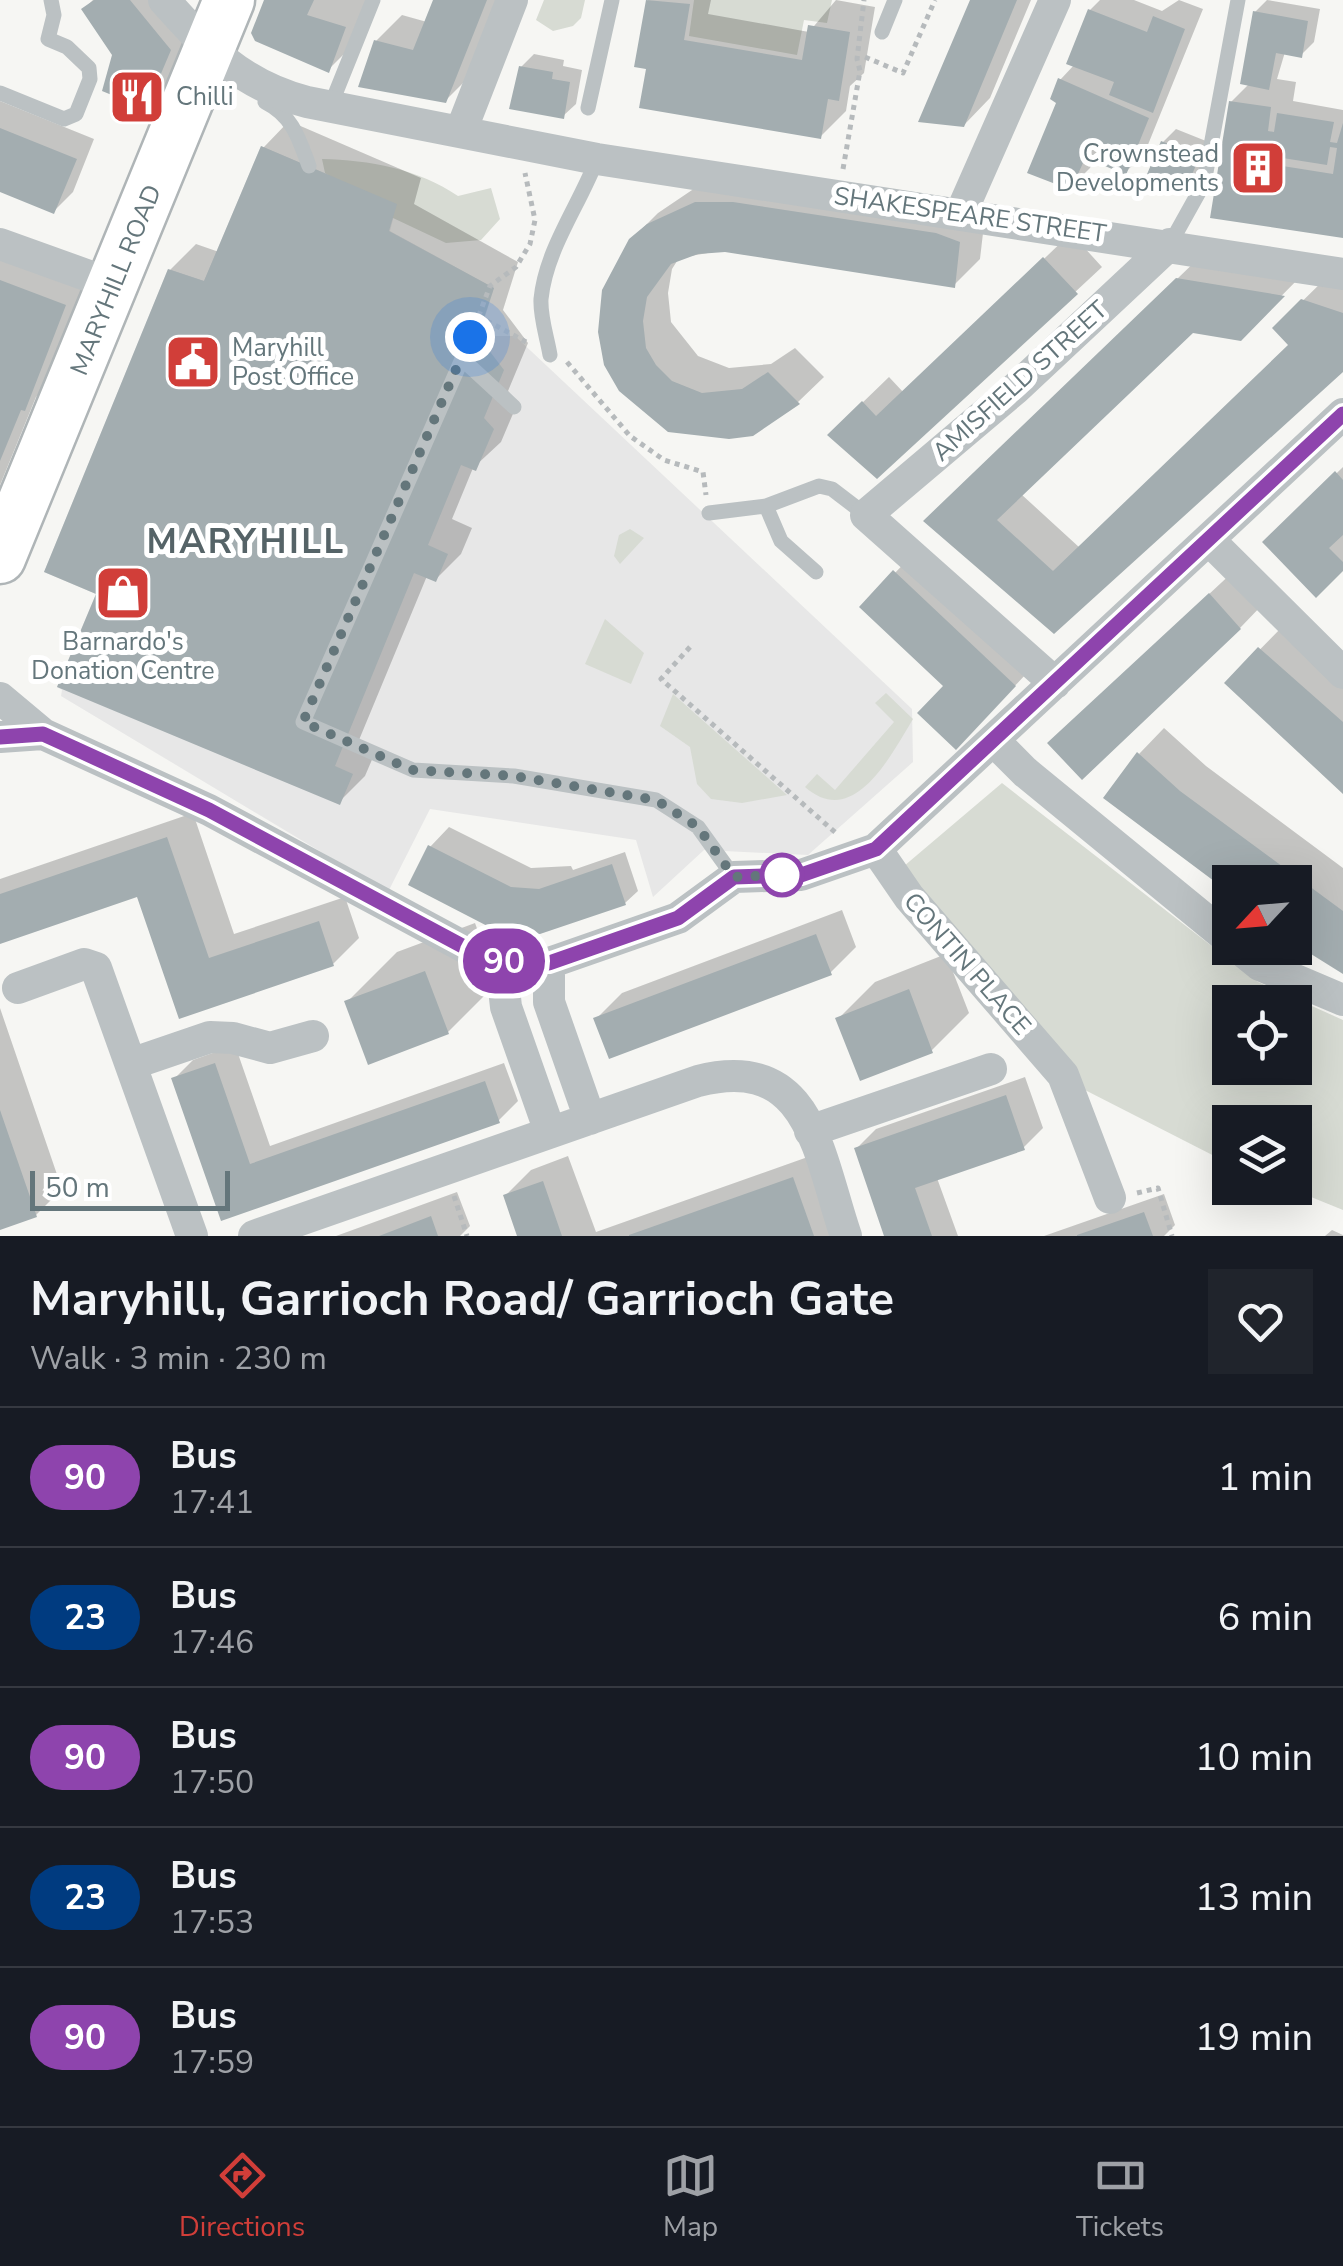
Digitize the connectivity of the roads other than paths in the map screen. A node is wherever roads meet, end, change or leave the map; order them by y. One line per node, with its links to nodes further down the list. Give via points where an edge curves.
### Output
1 (51, 0): 12 (lane, via 48,39 68,47 88,68 76,114 64,119)
2 (164, 0): 11 (street, SHAKESPEARE STREET)
3 (230, 0): 11 (main road, MARYHILL ROAD)
4 (373, 0): 13 (lane)
5 (512, 0): 15 (street)
6 (612, 0): 14 (lane)
7 (895, 0): 10 (lane)
8 (1054, 0): 18 (street)
9 (1238, 0): 20 (lane, via 1204,183)
10 (882, 32)
11 (210, 48): 13 (street, SHAKESPEARE STREET, via 252,84); 17 (lane, via 222,77 280,110); 22 (main road, MARYHILL ROAD)
12 (0, 92)
13 (330, 107): 15 (street, SHAKESPEARE STREET)
14 (588, 108)
15 (461, 131): 16 (street, SHAKESPEARE STREET)
16 (597, 159): 18 (street, SHAKESPEARE STREET); 23 (lane, via 550,254 541,302)
17 (309, 166)
18 (961, 214): 20 (street, SHAKESPEARE STREET)
19 (0, 244): 22 (street)
20 (1170, 244): 21 (street, SHAKESPEARE STREET); 28 (street, AMISFIELD STREET)
21 (1343, 274)
22 (114, 285): 30 (main road, MARYHILL ROAD)
23 (550, 355)
24 (514, 407): 39 (lane, via 462,359 303,722 412,770 514,776 656,800 698,827)
25 (1343, 414): 29 (street)
26 (766, 506): 27 (lane); 28 (lane, via 819,486); 31 (lane, via 780,541)
27 (709, 513)
28 (866, 515): 33 (street)
29 (1209, 540): 32 (street); 33 (street)
30 (0, 558)
31 (816, 572)
32 (1343, 673)
33 (1054, 683): 37 (street)
34 (0, 698): 35 (street)
35 (43, 734): 36 (street); 41 (street, via 209,810)
36 (0, 737)
37 (994, 741): 38 (street); 40 (street)
38 (869, 852): 39 (street, via 801,875); 52 (street, CONTIN PLACE, via 1063,1075)
39 (734, 877): 42 (street, via 678,918)
40 (1212, 925)
41 (500, 961): 42 (street); 51 (street, via 502,994)
42 (549, 963): 49 (street, via 549,1002)
43 (1260, 965): 45 (street)
44 (18, 988): 47 (street, via 92,964)
45 (1343, 1000)
46 (313, 1036): 47 (street, via 270,1048 210,1038)
47 (131, 1064): 53 (street)
48 (991, 1069): 50 (street)
49 (590, 1119): 50 (street, via 698,1081 742,1074 784,1089); 51 (street)
50 (810, 1131): 55 (street)
51 (550, 1132): 54 (street)
52 (1110, 1198)
53 (192, 1236)
54 (254, 1236)
55 (846, 1236)

